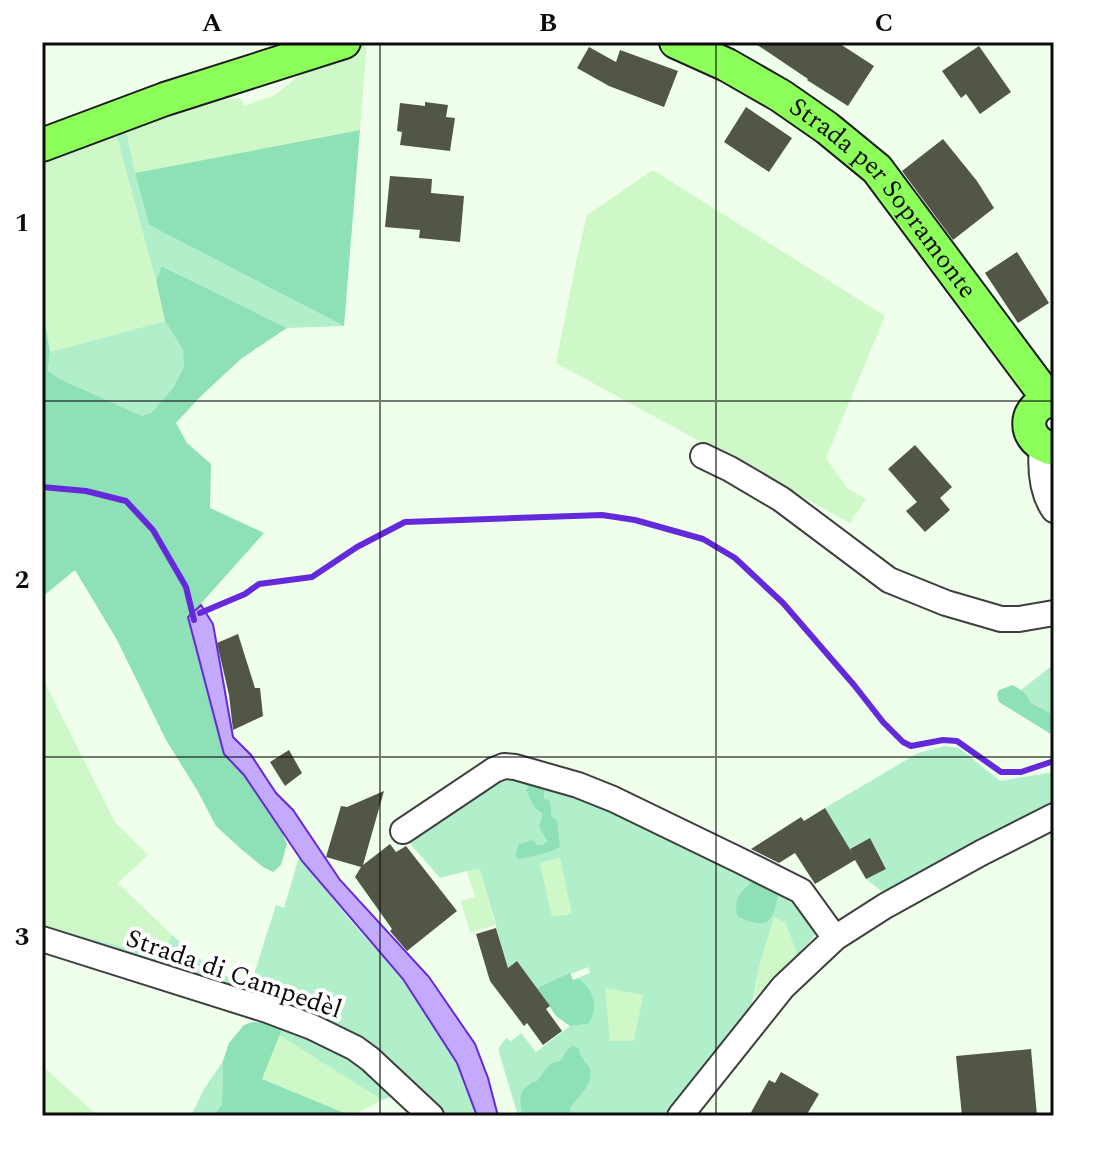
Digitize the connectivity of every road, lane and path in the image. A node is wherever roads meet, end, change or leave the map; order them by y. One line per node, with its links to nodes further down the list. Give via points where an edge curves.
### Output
1 (344, 42): 3 (main road)
2 (676, 42): 4 (main road, Strada per Sopramonte, via 781,96 877,169)
3 (42, 145)
4 (1052, 400): 5 (main road, via 1038,405 1029,426 1033,438)
5 (1048, 447): 7 (street, via 1040,467)
6 (703, 456): 8 (street, via 781,499 889,580 1001,619)
7 (1054, 510)
8 (1054, 613)
9 (1054, 816): 11 (street)
10 (403, 831): 11 (street, via 494,770 515,767 613,799 801,891)
11 (835, 938): 14 (street, via 783,987)
12 (42, 939): 13 (street, Strada di Campedèl, via 312,1027 370,1059)
13 (431, 1116)
14 (680, 1116)

